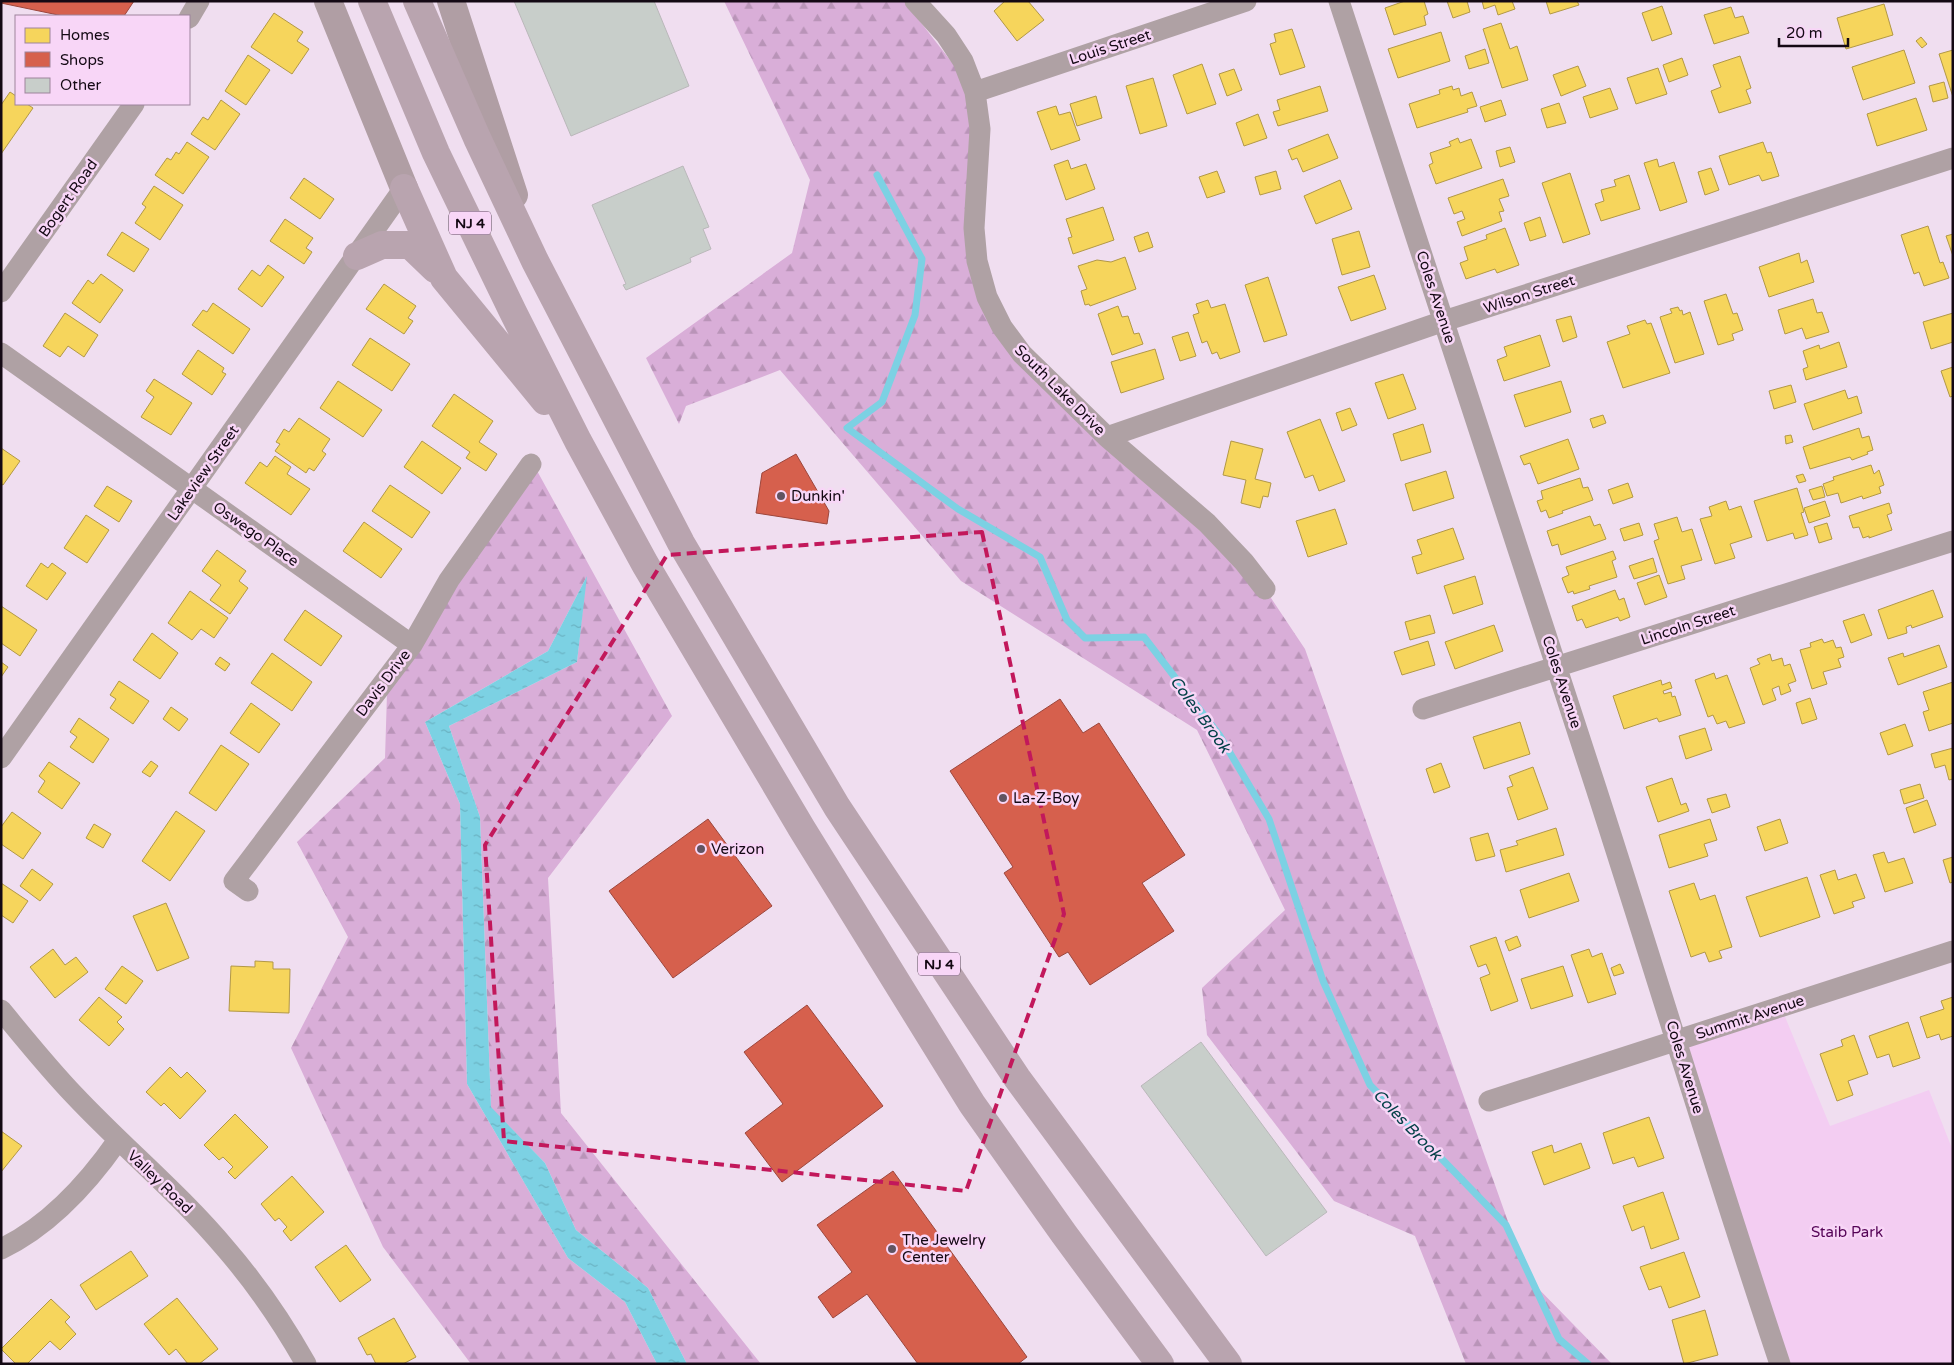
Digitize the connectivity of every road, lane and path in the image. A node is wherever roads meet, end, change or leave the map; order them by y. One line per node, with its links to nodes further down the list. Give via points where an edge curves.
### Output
1 (199, 1): 9 (street)
2 (328, 1): 13 (street)
3 (372, 1): 22 (highway, NJ 4, via 436,152)
4 (417, 1): 16 (highway, NJ 4)
5 (451, 1): 14 (street)
6 (915, 1): 10 (street, South Lake Drive, via 946,35 963,61)
7 (1246, 1): 10 (street, Louis Street)
8 (1338, 1): 19 (street, Coles Avenue)
9 (190, 16)
10 (975, 92): 21 (street, South Lake Drive, via 980,130 974,228 977,261 987,297 1002,327 1022,354)
11 (133, 105): 18 (street, Bogert Road)
12 (1953, 158): 19 (street, Wilson Street)
13 (404, 188): 15 (street, Lakeview Street); 17 (highway)
14 (514, 196): 16 (highway)
15 (357, 256): 17 (highway, via 382,245 410,245); 24 (street, Lakeview Street)
16 (535, 261): 40 (highway, NJ 4, via 681,543 837,807 1017,1078)
17 (444, 278): 22 (highway)
18 (1, 292)
19 (1444, 322): 21 (street, Wilson Street); 28 (street, Coles Avenue)
20 (1, 353): 24 (street, Oswego Place)
21 (1107, 437): 26 (street, South Lake Drive, via 1207,523)
22 (578, 440): 39 (highway, NJ 4, via 645,564 724,698 968,1096)
23 (531, 464): 27 (street, Davis Drive, via 449,580)
24 (192, 489): 27 (street, Oswego Place); 30 (street, Lakeview Street)
25 (1953, 541): 28 (street, Lincoln Street)
26 (1265, 590)
27 (412, 645): 31 (street, Davis Drive, via 234,881)
28 (1558, 668): 29 (street, Lincoln Street); 34 (street, Coles Avenue)
29 (1423, 710)
30 (1, 758)
31 (248, 891)
32 (1953, 951): 34 (street, Summit Avenue)
33 (1, 1010): 36 (street, Valley Road, via 74,1095)
34 (1677, 1040): 35 (street, Summit Avenue); 41 (street, Coles Avenue)
35 (1489, 1101)
36 (118, 1140): 37 (street, via 73,1195 39,1225); 38 (street, Valley Road, via 226,1248 257,1287)
37 (1, 1249)
38 (306, 1364)
39 (1160, 1364)
40 (1228, 1364)
41 (1780, 1364)

